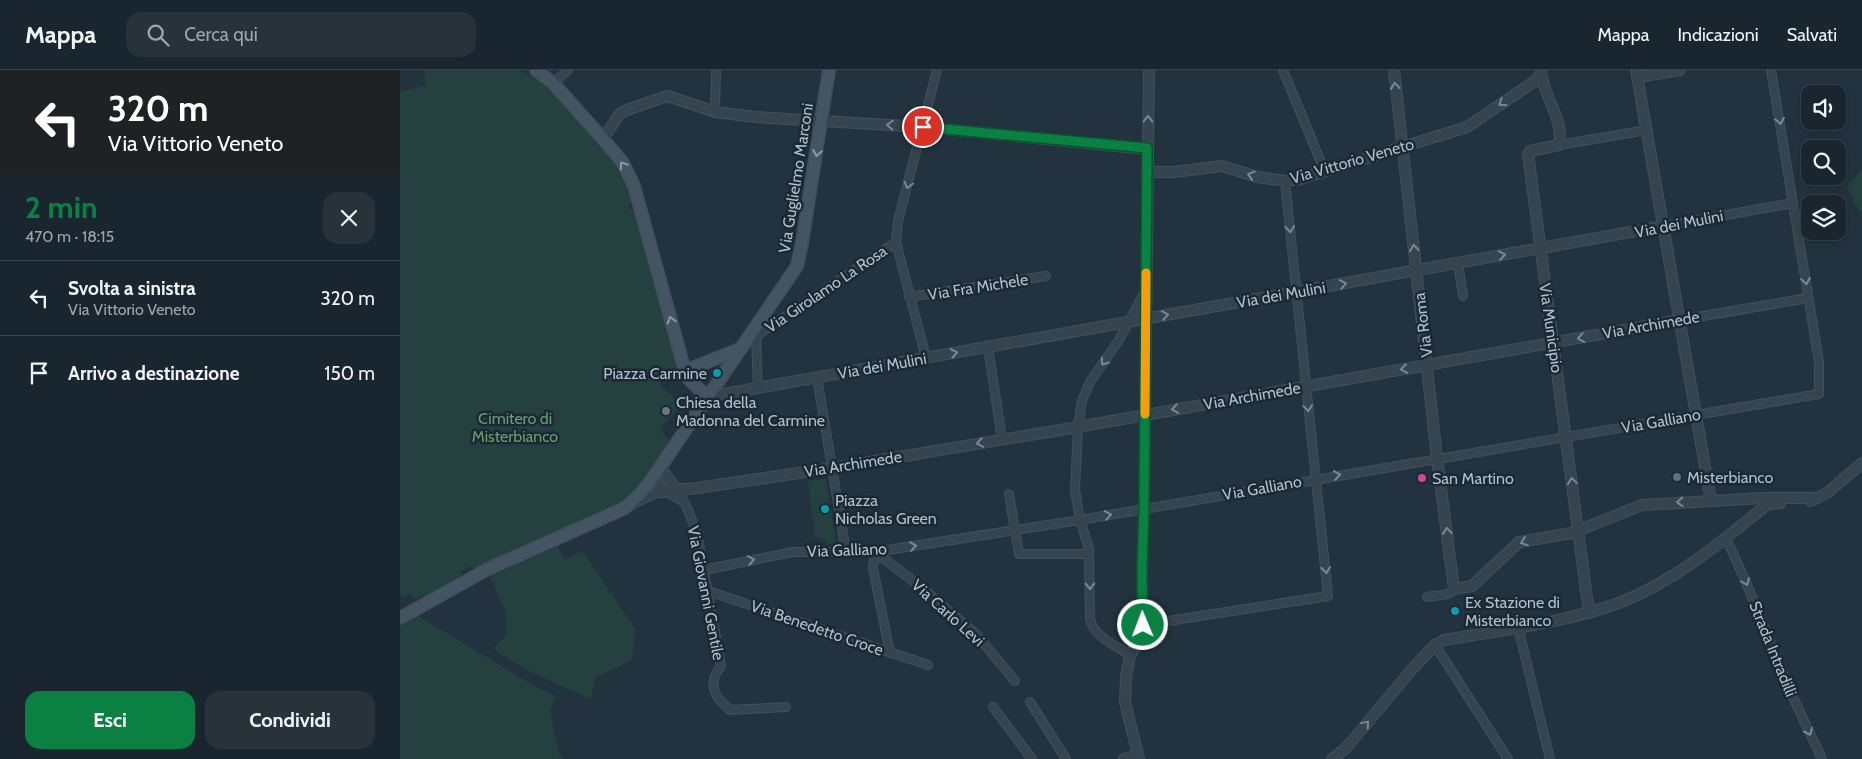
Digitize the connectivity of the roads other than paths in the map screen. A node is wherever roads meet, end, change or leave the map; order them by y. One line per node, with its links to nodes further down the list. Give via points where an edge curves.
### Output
1 (536, 70): 13 (main road)
2 (568, 70): 13 (street)
3 (716, 70): 14 (street)
4 (829, 70): 15 (main road, Via Guglielmo Marconi)
5 (937, 70): 16 (street)
6 (1148, 70): 21 (street, one-way to 6)
7 (1283, 70): 23 (street)
8 (1394, 70): 20 (street, Via Roma, one-way to 8)
9 (1680, 70): 12 (street)
10 (1541, 72): 19 (street, via 1558,120); 20 (street, Via Vittorio Veneto, one-way to 20, via 1535,81 1467,126)
11 (1771, 72): 25 (street, one-way to 25)
12 (1637, 74): 17 (street)
13 (553, 82): 18 (main road)
14 (714, 112): 15 (street); 18 (street, via 667,96 624,111)
15 (822, 121): 16 (street, one-way to 15); 40 (main road, Via Guglielmo Marconi, one-way to 40, via 797,266)
16 (923, 127): 21 (street); 27 (street, one-way to 27, via 898,221)
17 (1647, 130): 19 (street); 26 (street)
18 (603, 139): 46 (main road, one-way to 18, via 634,186 623,163)
19 (1559, 145): 28 (street, Via Municipio, via 1528,154)
20 (1402, 146): 23 (street, Via Vittorio Veneto); 30 (street, Via Roma, one-way to 20)
21 (1147, 148): 22 (street)
22 (1147, 172): 24 (street, Via Vittorio Veneto, one-way to 22, via 1222,166); 32 (street)
23 (1326, 172): 24 (street, Via Vittorio Veneto)
24 (1285, 181): 33 (street, one-way to 33)
25 (1793, 203): 26 (street, Via dei Mulini); 36 (street, one-way to 36)
26 (1664, 226): 28 (street, Via dei Mulini); 38 (street)
27 (896, 242): 35 (street); 40 (street, Via Girolamo La Rosa)
28 (1541, 248): 29 (street, Via dei Mulini, one-way to 28); 41 (street, Via Municipio)
29 (1458, 263): 30 (street, Via dei Mulini); 34 (street)
30 (1416, 270): 33 (street, Via dei Mulini, one-way to 30); 45 (street, Via Roma)
31 (1046, 276): 35 (street, Via Fra Michele)
32 (1146, 290): 37 (street); 39 (street)
33 (1296, 292): 37 (street, Via dei Mulini, one-way to 33); 48 (street)
34 (1463, 296)
35 (909, 297): 44 (street)
36 (1808, 298): 38 (street, Via Archimede); 52 (street, Via Galliano, via 1819,362 1819,394)
37 (1145, 318): 39 (street, Via dei Mulini); 51 (street)
38 (1680, 320): 41 (street, Via Archimede, one-way to 41); 52 (street)
39 (1129, 321): 42 (street, Via dei Mulini); 53 (street, one-way to 53, via 1090,382 1082,400)
40 (753, 336): 43 (main road, Via Guglielmo Marconi); 49 (street)
41 (1554, 343): 45 (street, Via Archimede); 54 (street, Via Municipio)
42 (988, 347): 44 (street, Via dei Mulini, one-way to 42); 55 (street)
43 (742, 348): 46 (main road); 50 (main road, Via Guglielmo Marconi)
44 (926, 358): 47 (street, Via dei Mulini)
45 (1427, 365): 48 (street, Via Archimede, one-way to 48); 56 (street, Via Roma)
46 (685, 369): 50 (main road)
47 (817, 377): 49 (street, Via dei Mulini); 59 (street)
48 (1305, 386): 51 (street, Via Archimede, one-way to 51); 60 (street, one-way to 60)
49 (763, 387): 50 (street, Via dei Mulini)
50 (705, 400): 58 (main road, Via Guglielmo Marconi)
51 (1145, 414): 53 (street, Via Archimede); 69 (street)
52 (1697, 415): 54 (street, Via Galliano); 66 (street)
53 (1078, 427): 55 (street, Via Archimede); 70 (street, via 1075,490)
54 (1566, 437): 56 (street, Via Galliano); 72 (street, Via Municipio, one-way to 54)
55 (1002, 439): 59 (street, Via Archimede, one-way to 59)
56 (1437, 458): 60 (street, Via Galliano, one-way to 56); 78 (street, Via Roma, one-way to 56)
57 (1862, 463): 65 (street)
58 (661, 468): 61 (main road, Via Guglielmo Marconi); 63 (street)
59 (832, 468): 62 (street, Via Archimede); 74 (street)
60 (1316, 479): 69 (street, Via Galliano); 83 (street, one-way to 83, via 1328,596)
61 (652, 480): 63 (street, Via Giovanni Gentile); 68 (main road, Via Guglielmo Marconi)
62 (692, 489): 63 (street, Via Archimede); 67 (street)
63 (672, 491): 67 (street, Via Giovanni Gentile); 68 (street, via 649,496)
64 (1009, 494): 71 (street)
65 (1817, 498): 66 (street); 73 (street, via 1807,504 1768,504)
66 (1711, 501): 72 (street, one-way to 72, via 1642,505)
67 (685, 503): 77 (street, Via Giovanni Gentile, via 697,533)
68 (625, 508): 82 (main road, Via Guglielmo Marconi, via 488,569)
69 (1144, 509): 70 (street, Via Galliano, one-way to 69); 83 (street)
70 (1080, 520): 71 (street, Via Galliano); 76 (street)
71 (1015, 530): 75 (street, Via Galliano, one-way to 71); 76 (street, via 1019,554)
72 (1579, 530): 78 (street, one-way to 78, via 1519,542 1472,586); 81 (street, Via Municipio)
73 (1726, 538): 81 (street, via 1674,576); 100 (street, Strada Intradilli, one-way to 100)
74 (846, 552): 75 (street, Via Galliano); 77 (street, Via Galliano, one-way to 74, via 793,552)
75 (875, 552): 86 (street, via 873,568); 89 (street, Via Carlo Levi, via 976,634)
76 (1089, 554): 87 (street, one-way to 87, via 1092,628)
77 (704, 570): 79 (street, Via Giovanni Gentile)
78 (1454, 584): 80 (street, via 1448,594)
79 (708, 591): 86 (street, Via Benedetto Croce); 91 (street, Via Giovanni Gentile, via 721,666 713,683 717,699 730,710)
80 (1427, 597)
81 (1589, 613): 84 (street)
82 (400, 618)
83 (1143, 625): 87 (street, via 1139,643)
84 (1518, 627): 85 (street, via 1444,640); 99 (street)
85 (1435, 645): 97 (street, one-way to 85, via 1346,748); 98 (street)
86 (890, 653): 88 (street, Via Benedetto Croce)
87 (1130, 655): 93 (street, via 1125,702)
88 (928, 665)
89 (1015, 681)
90 (1030, 702): 95 (street)
91 (786, 707)
92 (993, 707): 94 (street)
93 (1138, 757): 96 (street)
94 (1032, 759)
95 (1066, 759)
96 (1124, 759)
97 (1332, 759)
98 (1508, 759)
99 (1550, 759)
100 (1822, 759)

